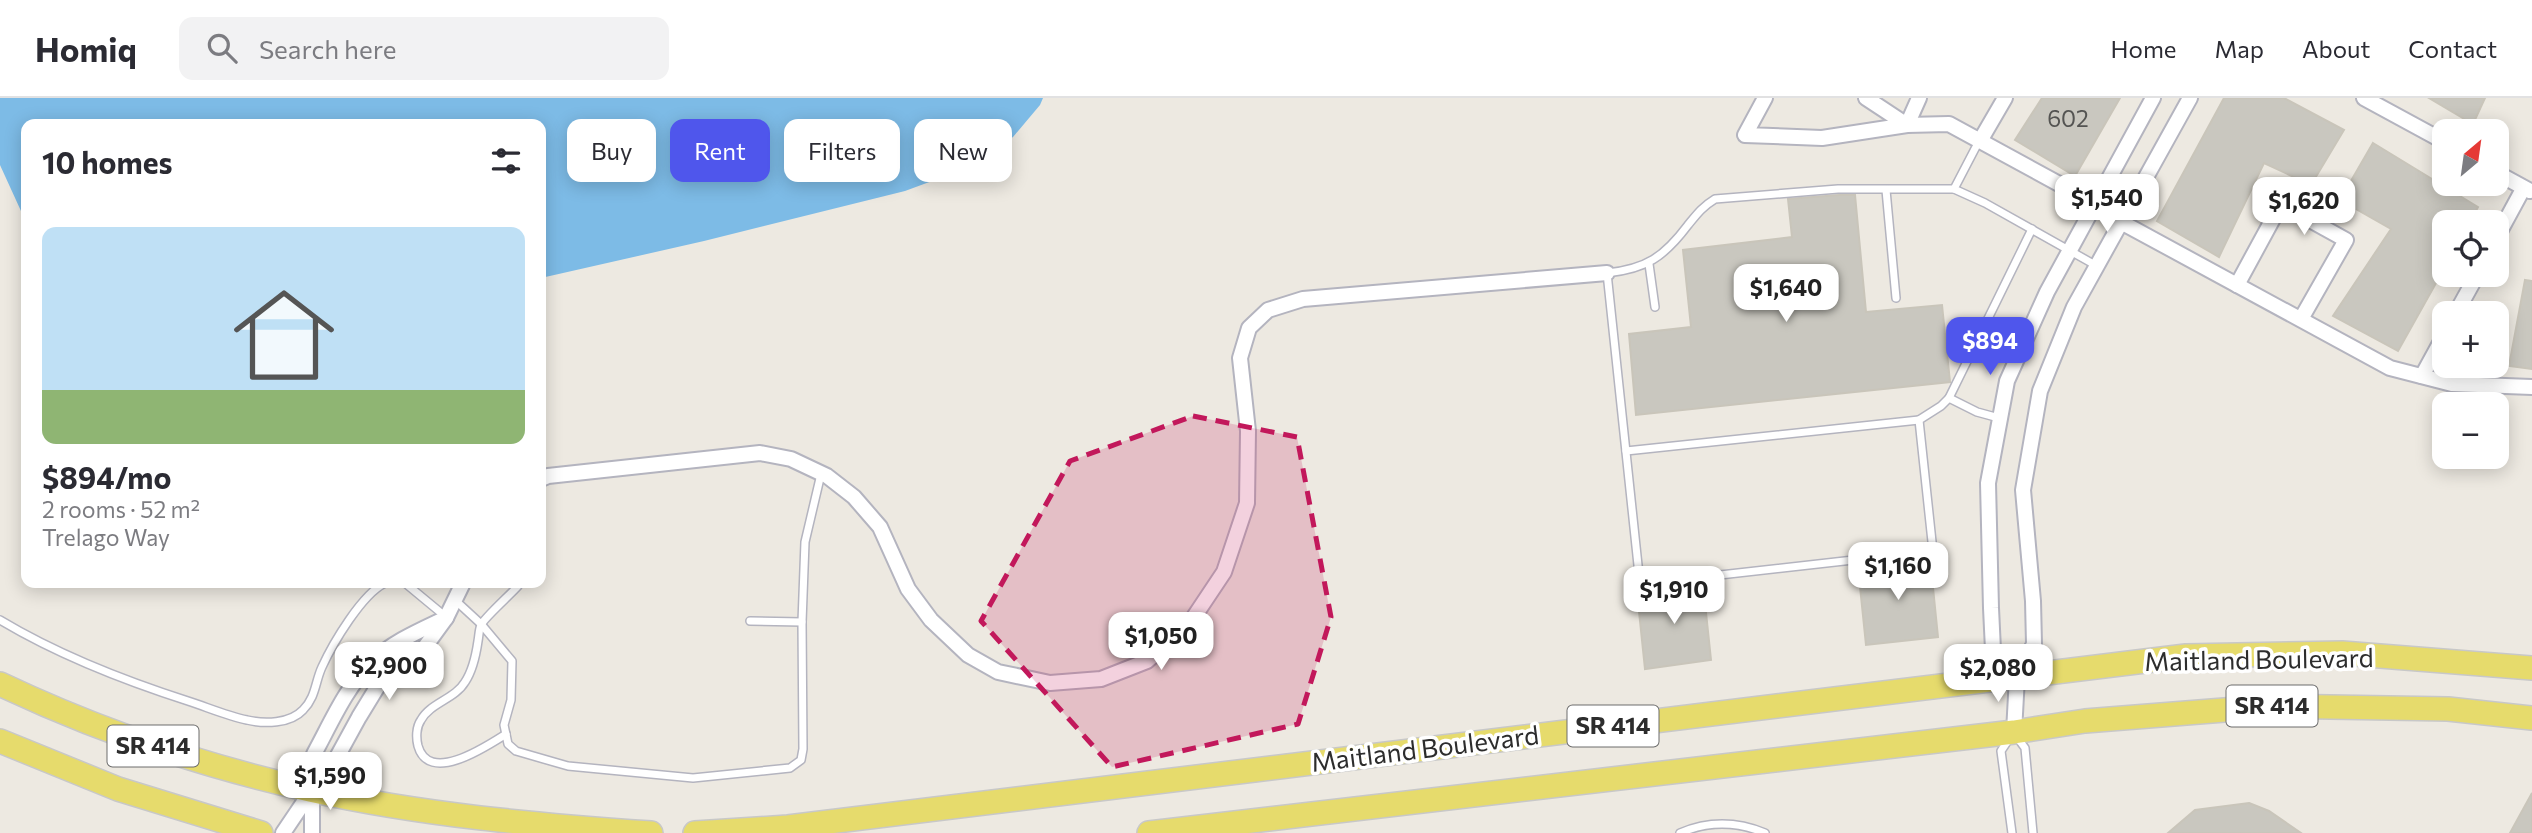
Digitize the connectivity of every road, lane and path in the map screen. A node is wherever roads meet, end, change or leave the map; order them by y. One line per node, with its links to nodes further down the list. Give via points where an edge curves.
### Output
1 (1765, 98): 8 (street, via 1745,135 1822,138)
2 (1866, 98): 8 (street)
3 (1919, 98): 8 (street)
4 (2005, 98): 10 (street)
5 (2153, 98): 15 (street)
6 (2190, 98): 17 (street)
7 (2364, 98): 9 (street)
8 (1907, 125): 10 (street, via 1949,124)
9 (2432, 135)
10 (1980, 141): 12 (lane); 15 (street)
11 (2510, 180): 14 (street)
12 (1954, 189): 13 (lane); 18 (lane)
13 (1886, 190): 20 (lane, via 1838,189 1715,199 1700,208 1665,252); 24 (lane)
14 (2528, 190): 16 (street)
15 (2094, 203): 17 (street); 19 (street)
16 (2509, 219)
17 (2121, 222): 21 (street); 23 (street)
18 (2032, 229): 19 (lane); 30 (lane)
19 (2069, 250): 21 (lane); 31 (street, via 2007,380)
20 (1649, 264): 22 (lane); 25 (lane)
21 (2097, 266): 47 (street, via 2074,307 2040,391 2023,490 2034,644)
22 (1607, 273): 33 (lane); 34 (street, via 1303,299 1268,310 1249,328 1240,358 1248,431 1247,503 1224,572 1190,623 1147,661 1101,679 1050,683 998,672 968,655 931,620 908,589 880,527 854,497)
23 (2237, 285): 26 (street); 26 (street, via 2281,204 2346,240)
24 (1896, 298)
25 (1654, 307)
26 (2301, 319): 28 (street, via 2390,368)
27 (2432, 358): 28 (street)
28 (2422, 376): 29 (street, via 2452,384)
29 (2532, 387)
30 (1949, 398): 31 (lane); 32 (lane)
31 (2000, 419): 47 (street, via 1988,483 1993,650)
32 (1919, 420): 33 (lane); 33 (lane, via 1933,551 1640,584)
33 (1626, 451)
34 (821, 474): 35 (street, via 791,459 760,453); 44 (lane, via 805,542)
35 (546, 477)
36 (375, 588): 42 (lane, via 321,669 317,688 302,711 287,720 268,722 248,721 141,686 37,643)
37 (411, 588): 41 (lane)
38 (461, 588): 40 (street)
39 (516, 588): 45 (lane)
40 (455, 600): 41 (street); 45 (lane)
41 (446, 618): 53 (street, via 422,651 384,676 336,759); 53 (street, via 400,641 372,662 344,698 314,754)
42 (0, 620)
43 (750, 621): 44 (lane)
44 (802, 622): 51 (lane, via 803,749 801,760 790,768 693,778 605,771 530,757 508,744)
45 (481, 624): 51 (lane, via 512,661); 51 (lane, via 468,679 459,692 421,719 419,750 436,764 453,761)
46 (2532, 668): 47 (main road, Maitland Boulevard / SR 414, via 2329,653 2186,656)
47 (2017, 677): 50 (street); 58 (main road, Maitland Boulevard / SR 414, via 802,825)
48 (0, 684): 53 (main road, SR 414, via 167,751 260,778)
49 (2532, 718): 50 (main road, Maitland Boulevard / SR 414, via 2448,709 2275,706 2085,721)
50 (2014, 732): 59 (main road, Maitland Boulevard / SR 414); 62 (lane, via 2001,751); 63 (lane, via 2025,748)
51 (506, 734)
52 (0, 741): 54 (main road, SR 414, via 118,789)
53 (315, 780): 55 (street); 56 (street); 57 (main road, SR 414, via 446,814)
54 (261, 833)
55 (283, 833)
56 (312, 833)
57 (651, 833)
58 (695, 833)
59 (1149, 833)
60 (1680, 833): 61 (lane, via 1725,823)
61 (1765, 833)
62 (2012, 833)
63 (2033, 833)

